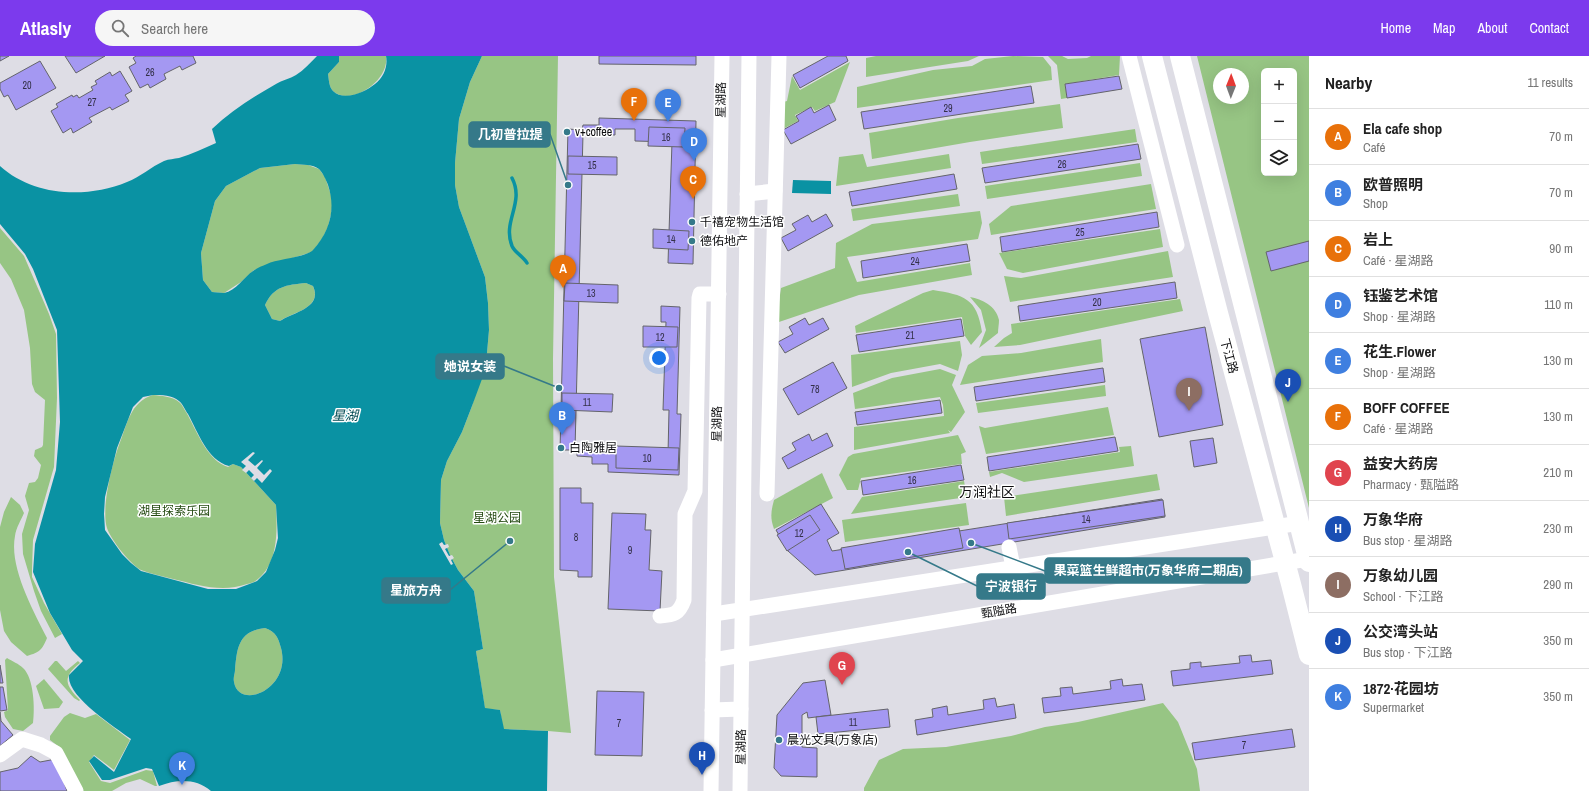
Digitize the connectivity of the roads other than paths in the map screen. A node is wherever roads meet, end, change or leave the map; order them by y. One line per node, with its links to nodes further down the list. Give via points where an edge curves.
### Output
1 (722, 56): 10 (street, 星湖路)
2 (749, 56): 8 (street, 星湖路)
3 (779, 56): 7 (street)
4 (1129, 56): 9 (street)
5 (1152, 56): 13 (main road, 下江路)
6 (1180, 56): 12 (main road)
7 (775, 191): 8 (street); 11 (street)
8 (747, 194): 18 (street, 星湖路)
9 (1177, 245)
10 (719, 294): 19 (street, 星湖路); 20 (street, via 700,294 698,298 695,491 685,514 684,600 679,611)
11 (767, 494)
12 (1300, 523): 13 (street); 15 (main road)
13 (1275, 527): 16 (main road, 下江路); 17 (street)
14 (1009, 547): 17 (street)
15 (1308, 561): 16 (street, 甄隘路)
16 (1285, 562): 21 (street, 甄隘路); 22 (main road, 下江路)
17 (1013, 567): 18 (street)
18 (742, 609): 19 (street); 21 (street, 星湖路)
19 (714, 614): 23 (street, 星湖路)
20 (660, 616)
21 (742, 655): 23 (street, 甄隘路); 25 (street, 星湖路)
22 (1309, 655)
23 (713, 660): 24 (street, 星湖路)
24 (712, 710): 25 (street); 28 (street, 星湖路)
25 (741, 710): 29 (street, 星湖路)
26 (0, 755): 27 (street, via 22,739 41,745 56,754)
27 (76, 791)
28 (711, 791)
29 (740, 791)

